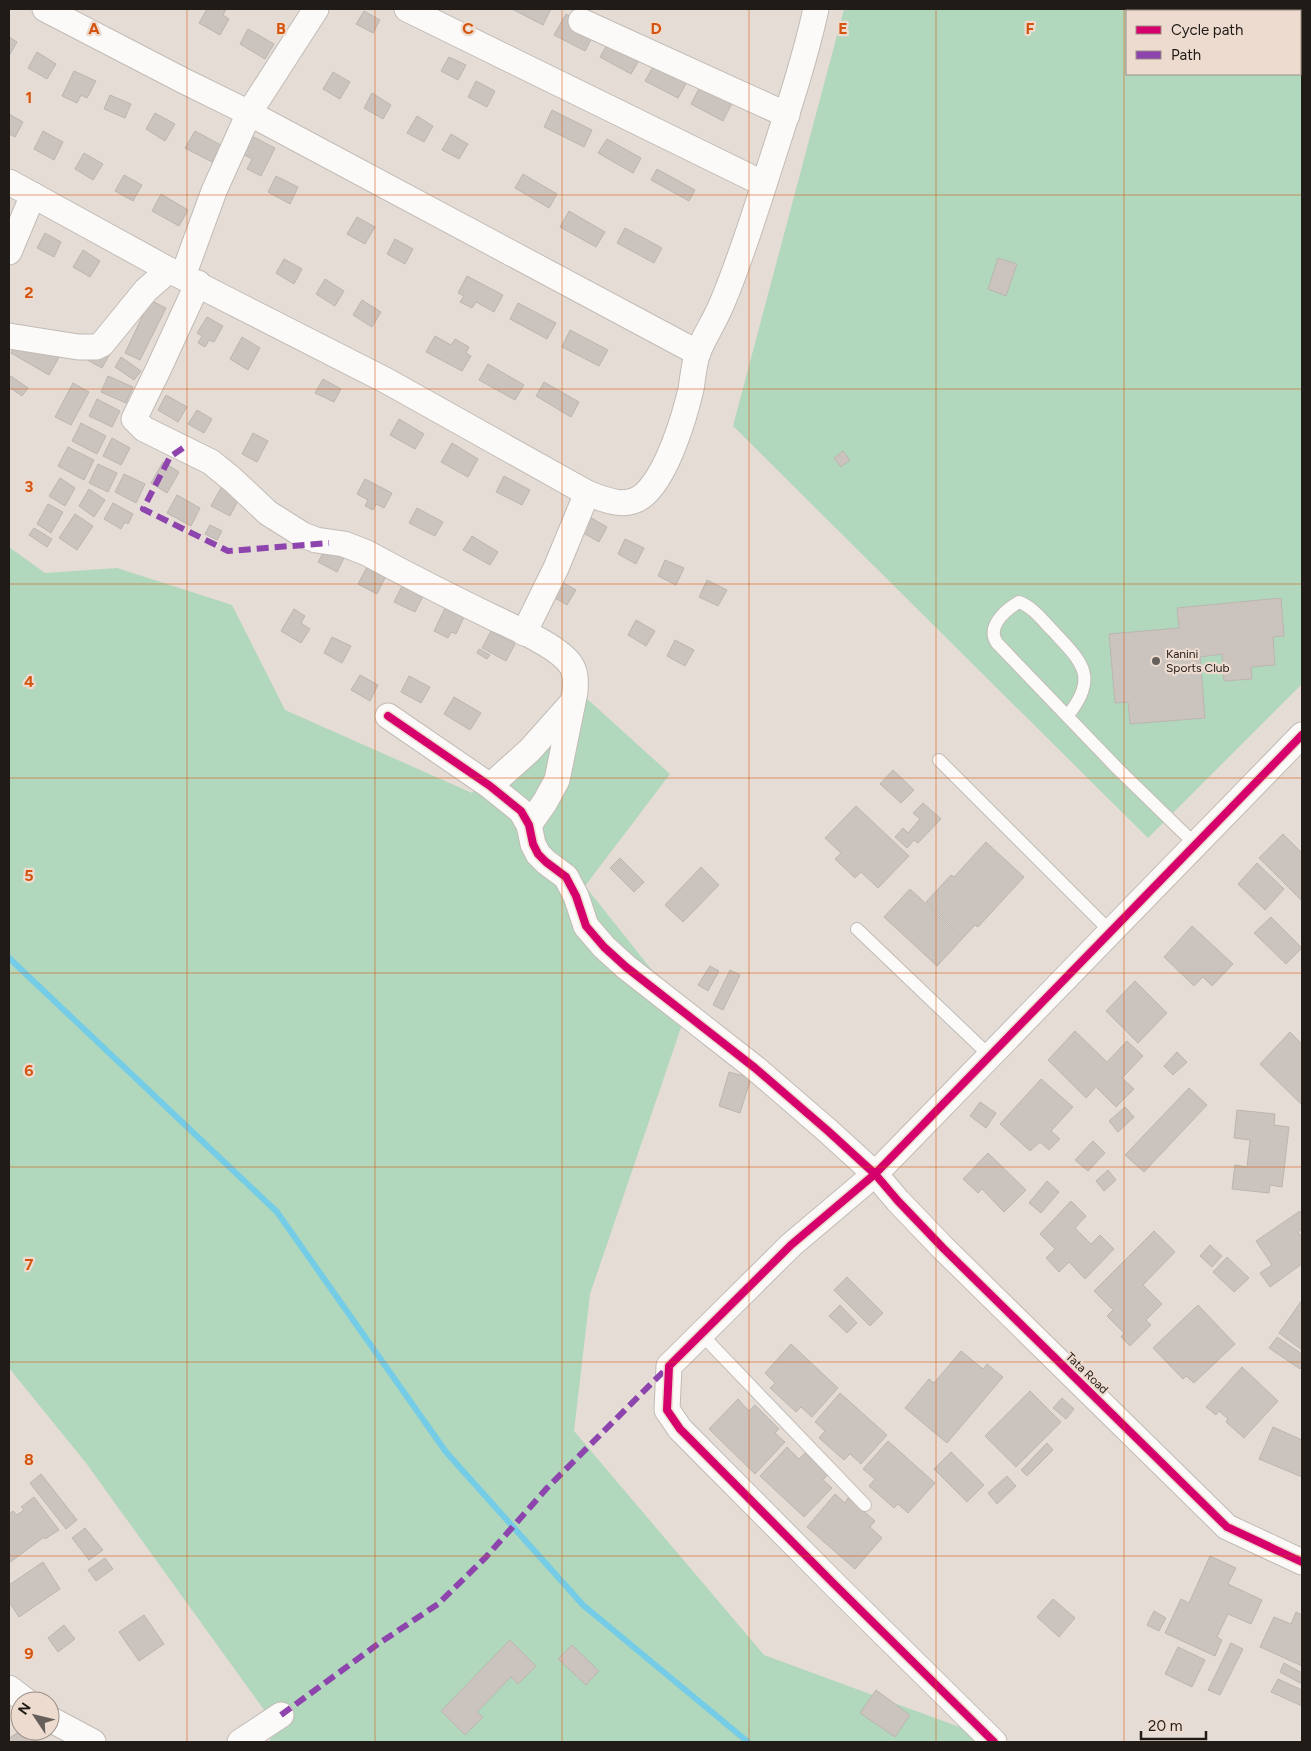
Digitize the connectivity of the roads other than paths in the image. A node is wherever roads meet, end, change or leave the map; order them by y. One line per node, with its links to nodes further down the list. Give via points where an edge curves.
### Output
1 (45, 9): 6 (street)
2 (316, 9): 6 (street)
3 (407, 9): 9 (street)
4 (816, 9): 7 (street)
5 (581, 21): 7 (street)
6 (249, 113): 12 (street, via 214,191); 14 (street)
7 (787, 115): 9 (street)
8 (9, 182): 10 (street)
9 (764, 184): 14 (street, via 735,270)
10 (33, 194): 11 (street); 12 (street)
11 (9, 252)
12 (183, 276): 13 (street, via 146,290 102,344 96,347); 15 (street, via 387,382); 16 (street, via 158,370 134,419 139,426 211,462 268,513 303,535 355,548)
13 (9, 336)
14 (698, 353): 15 (street, via 681,426 659,477 646,494 630,503 612,503)
15 (587, 493): 16 (street, via 556,568)
16 (524, 632): 17 (street, via 556,651 573,668 576,681)
17 (573, 701): 22 (street, via 530,750); 23 (street, via 557,780)
18 (388, 716): 22 (street)
19 (1068, 716): 19 (lane, via 994,638 996,624 1019,602 1041,618 1083,666 1084,692); 24 (lane)
20 (1301, 740): 24 (street)
21 (939, 760): 26 (lane)
22 (490, 786): 23 (street, via 521,811)
23 (529, 825): 28 (street, Tata Road, via 538,854 566,877 586,926 604,947 769,1080)
24 (1195, 844): 26 (street)
25 (857, 929): 27 (lane)
26 (1110, 931): 27 (street)
27 (990, 1056): 28 (street)
28 (875, 1174): 29 (street, via 791,1244); 31 (street, Tata Road, via 943,1248 1227,1527)
29 (701, 1334): 30 (lane); 36 (street, via 669,1366 667,1410 680,1429)
30 (865, 1505)
31 (1302, 1562)
32 (281, 1715): 35 (street)
33 (60, 1724): 34 (street)
34 (93, 1742)
35 (240, 1742)
36 (994, 1742)

